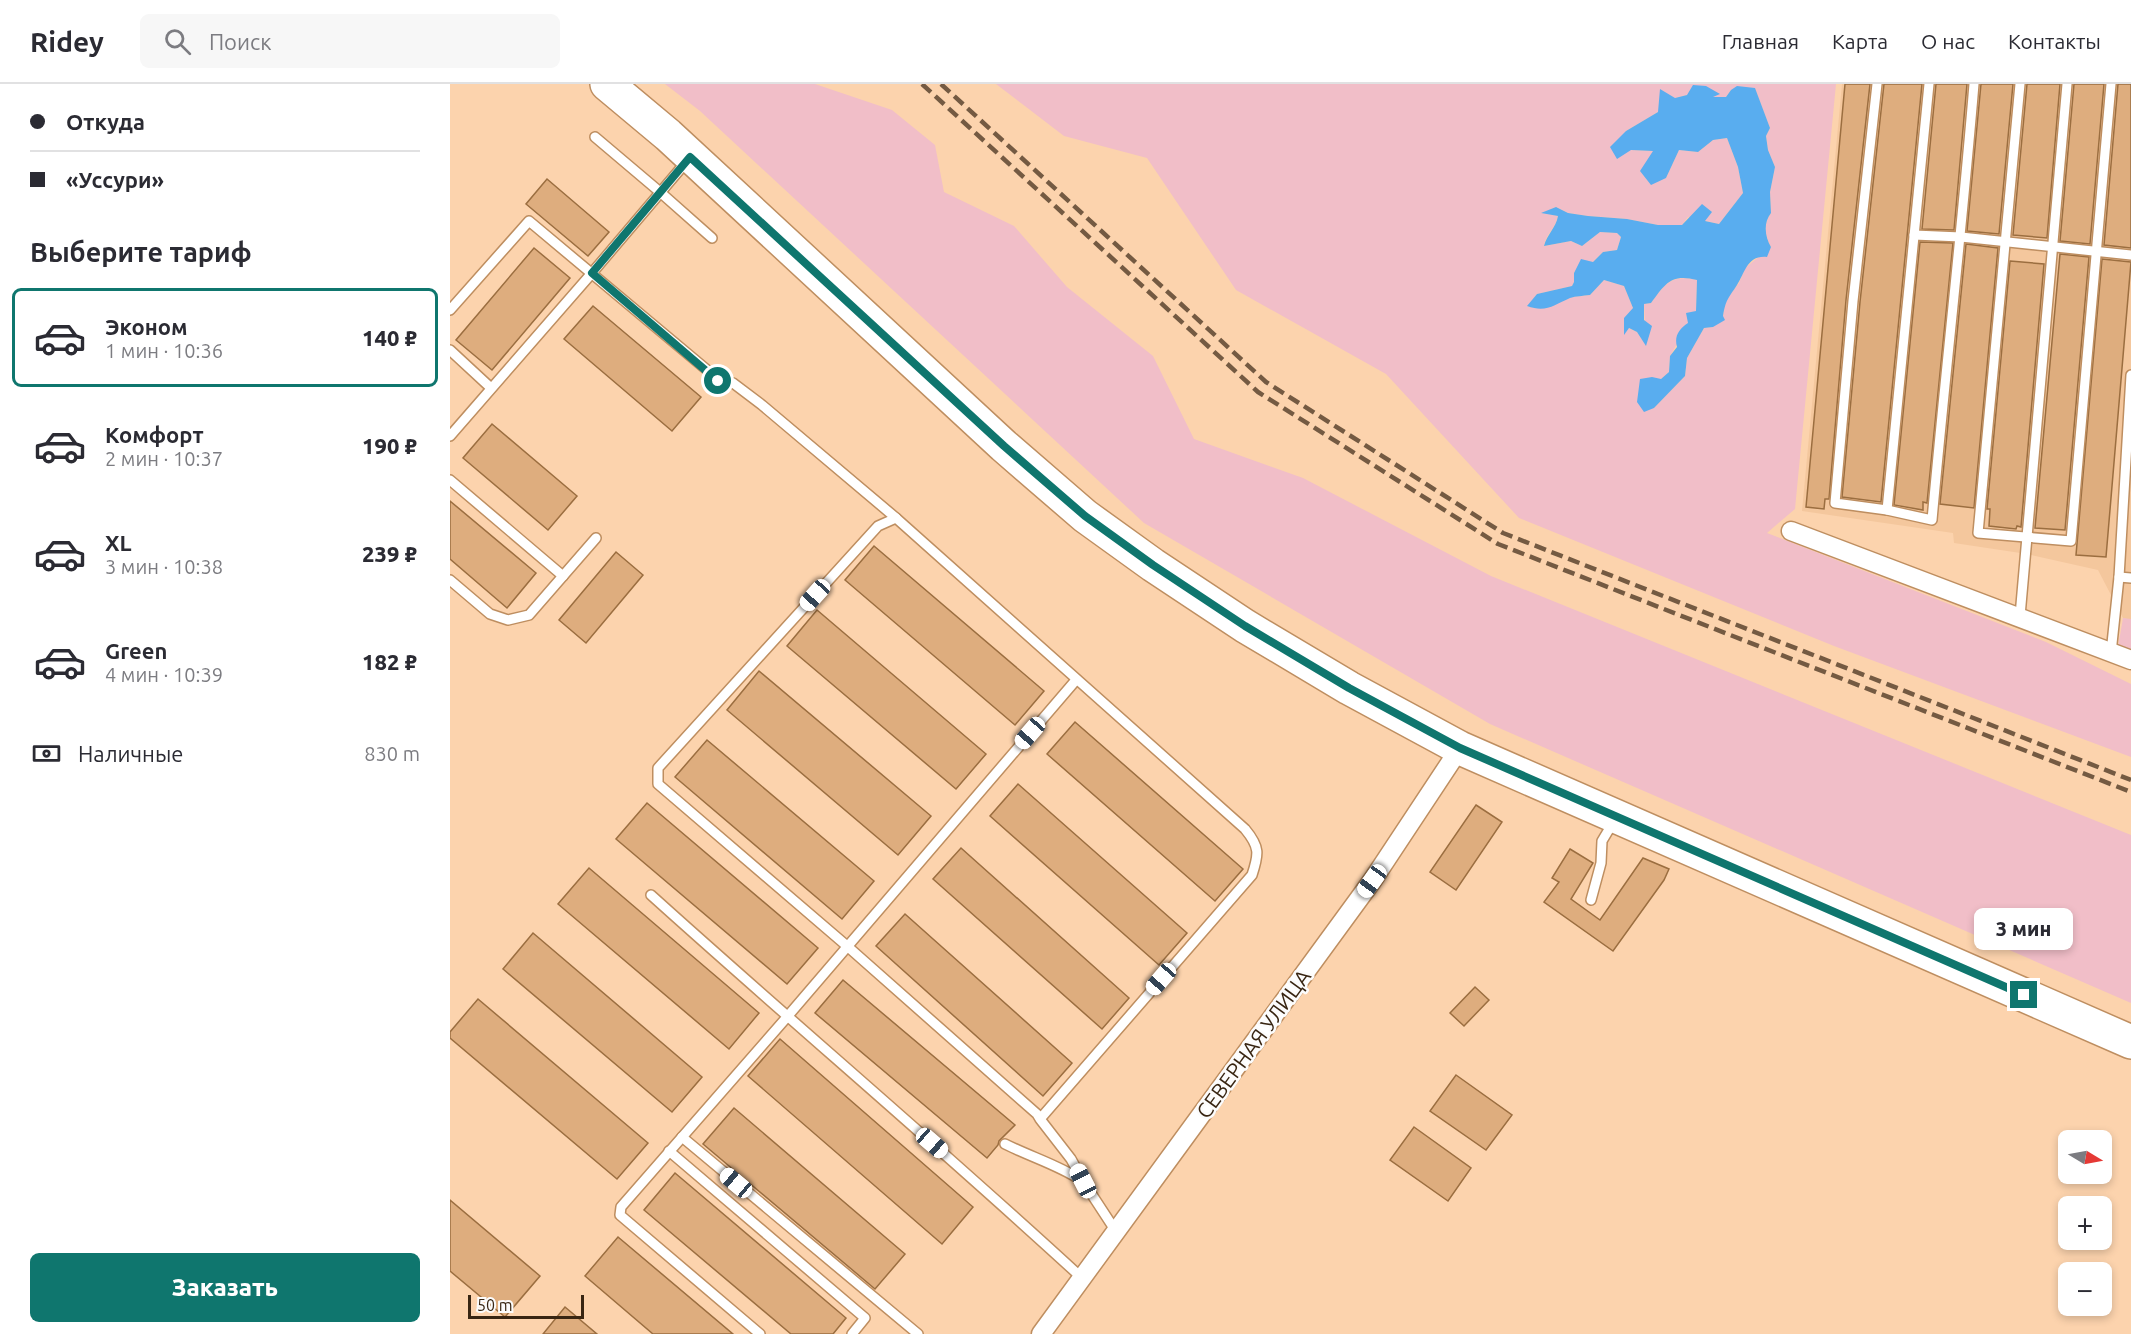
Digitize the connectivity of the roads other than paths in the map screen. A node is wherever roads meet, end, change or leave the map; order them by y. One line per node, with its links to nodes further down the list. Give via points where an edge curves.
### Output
1 (607, 84): 9 (highway)
2 (1877, 84): 27 (lane, via 1835,503)
3 (1929, 84): 11 (lane)
4 (1974, 84): 12 (lane)
5 (2020, 84): 14 (lane)
6 (2067, 84): 15 (lane)
7 (2111, 84): 16 (lane)
8 (594, 137): 10 (lane)
9 (690, 157): 10 (lane); 41 (highway, via 1085,516 1245,626)
10 (660, 192): 13 (lane); 18 (lane)
11 (1914, 235): 12 (lane); 27 (lane)
12 (1961, 237): 14 (lane); 27 (lane, via 1932,520)
13 (712, 238)
14 (2005, 242): 15 (lane); 31 (lane, via 1978,532)
15 (2054, 247): 16 (lane); 31 (lane)
16 (2095, 251): 17 (lane); 31 (lane, via 2071,541)
17 (2131, 255)
18 (592, 273): 19 (lane, via 529,221); 22 (lane); 29 (lane, via 718,381 733,383 762,405)
19 (450, 310)
20 (450, 350): 22 (lane)
21 (2131, 375): 23 (lane)
22 (491, 388): 24 (lane)
23 (2130, 412): 25 (lane)
24 (450, 436)
25 (2128, 458): 28 (lane)
26 (450, 480): 33 (lane)
27 (1887, 510)
28 (2127, 512): 34 (lane)
29 (896, 518): 40 (lane); 45 (lane, via 878,526 658,768 658,784)
30 (1791, 531): 37 (street)
31 (2028, 537): 37 (lane)
32 (596, 538): 33 (lane)
33 (563, 576): 36 (lane, via 529,615 508,620 490,614)
34 (2119, 577): 35 (lane); 38 (lane)
35 (2131, 578)
36 (450, 580)
37 (2020, 616): 38 (street)
38 (2111, 653): 39 (street)
39 (2131, 661)
40 (1076, 680): 45 (lane); 48 (lane, via 1245,829 1256,842 1258,858 1252,875)
41 (1460, 748): 42 (highway); 53 (street, СЕВЕРНАЯ УЛИЦА, via 1372,881)
42 (1616, 816): 44 (lane, via 1602,841); 47 (highway)
43 (651, 895): 46 (lane)
44 (1592, 900)
45 (847, 946): 46 (lane); 48 (lane)
46 (787, 1017): 49 (lane); 54 (lane)
47 (2131, 1042)
48 (1040, 1119): 52 (lane)
49 (682, 1137): 51 (lane); 57 (lane)
50 (1005, 1144): 52 (lane)
51 (669, 1151): 55 (lane, via 621,1207 620,1215); 56 (lane, via 865,1318)
52 (1083, 1181): 53 (lane)
53 (1117, 1233): 54 (street, СЕВЕРНАЯ УЛИЦА)
54 (1083, 1279): 58 (street, СЕВЕРНАЯ УЛИЦА)
55 (760, 1334)
56 (852, 1334)
57 (918, 1334)
58 (1041, 1334)

